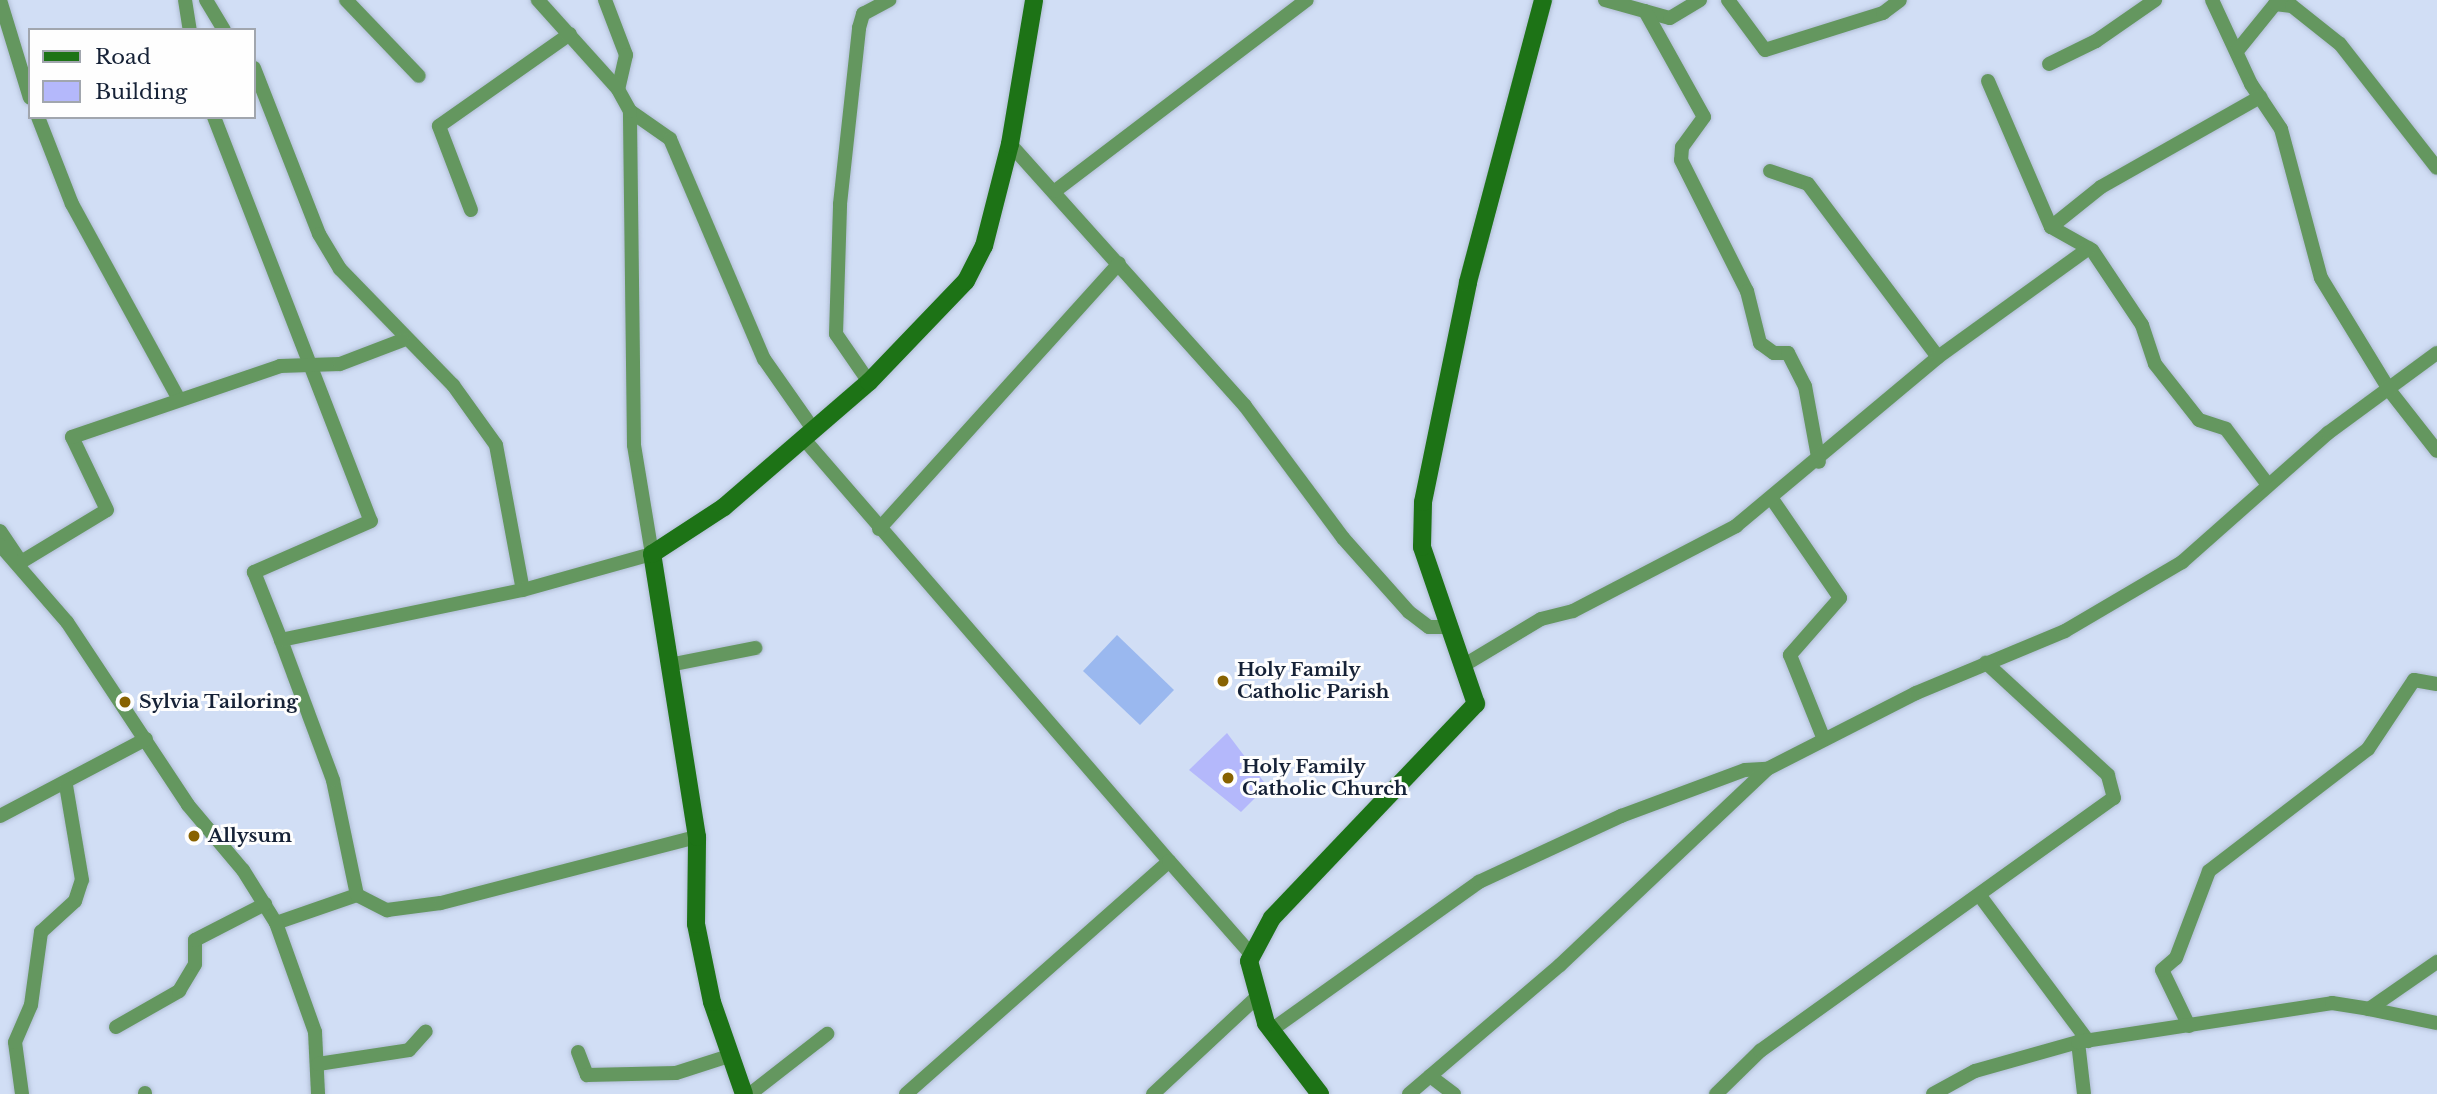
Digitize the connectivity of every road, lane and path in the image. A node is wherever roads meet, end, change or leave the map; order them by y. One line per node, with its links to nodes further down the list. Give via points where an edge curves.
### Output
1 (0, 0): 27 (street)
2 (185, 0): 18 (street)
3 (206, 0): 19 (street)
4 (346, 0): 24 (street)
5 (538, 0): 20 (street)
6 (605, 0): 26 (street, via 626,55)
7 (889, 0): 44 (street, via 863,14 859,28 840,204 836,334)
8 (1034, 0): 32 (street)
9 (1543, 0): 58 (street, via 1468,282 1423,502 1422,547)
10 (1605, 0): 17 (street)
11 (1700, 0): 17 (street, via 1670,18)
12 (1728, 0): 13 (street, via 1765,50 1883,13)
13 (1900, 0)
14 (2155, 0): 22 (street, via 2126,23)
15 (2212, 0): 21 (street)
16 (1301, 2): 35 (street)
17 (1645, 11): 49 (street, via 1703,117 1682,147 1681,160 1746,291 1760,343 1774,354 1788,353 1805,386)
18 (190, 28)
19 (223, 28)
20 (570, 34): 26 (street); 36 (street, via 439,126)
21 (2237, 51): 28 (street); 33 (street, via 2275,4 2292,6 2340,44)
22 (2049, 64)
23 (256, 73): 40 (street, via 324,242)
24 (418, 76)
25 (1987, 81): 37 (street)
26 (618, 89): 29 (street)
27 (28, 91)
28 (2260, 97): 37 (street, via 2101,187); 45 (street, via 2293,160 2320,278)
29 (630, 111): 47 (street, via 670,139 764,359); 55 (street, via 634,445)
30 (39, 119): 46 (street, via 72,204)
31 (215, 119): 43 (street)
32 (1010, 145): 35 (street); 44 (street, via 978,262)
33 (2437, 168)
34 (1770, 171): 42 (street, via 1808,184)
35 (1055, 191): 39 (street)
36 (471, 209)
37 (2050, 227): 38 (street)
38 (2089, 248): 42 (street); 50 (street, via 2143,325 2155,364 2199,420 2226,429)
39 (1119, 263): 52 (street); 58 (street, via 1409,612 1429,627)
40 (403, 340): 43 (street, via 340,364); 57 (street, via 453,385 496,445)
41 (2437, 353): 45 (street)
42 (1938, 357): 49 (street)
43 (306, 365): 46 (street, via 280,366); 59 (street, via 372,521 254,572)
44 (869, 382): 47 (street)
45 (2390, 391): 48 (street); 50 (street, via 2353,413)
46 (178, 398): 56 (street, via 72,437 107,510)
47 (808, 434): 52 (street); 55 (street, via 724,507)
48 (2437, 451)
49 (1819, 462): 51 (street)
50 (2268, 485): 61 (street, via 2182,562 2065,631)
51 (1772, 499): 63 (street, via 1722,534 1573,611 1541,619); 65 (street, via 1840,598 1790,655)
52 (879, 529): 71 (street)
53 (0, 531): 56 (street)
54 (0, 545): 56 (street)
55 (652, 554): 57 (street); 62 (street)
56 (21, 562): 66 (street)
57 (523, 590): 59 (street)
58 (1448, 627): 63 (street)
59 (281, 640): 72 (street, via 332,780)
60 (755, 648): 62 (street)
61 (1986, 663): 65 (street); 73 (street, via 2117,789 2109,803)
62 (674, 664): 70 (street)
63 (1466, 664): 76 (street, via 1477,696 1469,718 1272,918)
64 (2437, 684): 82 (street, via 2414,680 2368,750 2209,871 2176,958 2162,970)
65 (1824, 737): 67 (street)
66 (146, 739): 68 (street); 74 (street, via 188,806)
67 (1767, 769): 84 (street, via 1745,770 1621,816 1479,882); 90 (street, via 1560,965)
68 (66, 785): 69 (street); 91 (street, via 82,880 75,901 41,932 31,1005 15,1042)
69 (0, 816)
70 (697, 837): 72 (street, via 441,903 387,910); 88 (street, via 696,924)
71 (1169, 862): 76 (street); 95 (street)
72 (357, 895): 75 (street)
73 (1980, 896): 86 (street); 100 (street, via 1760,1051)
74 (265, 904): 75 (street); 81 (street, via 195,940 195,964 179,991)
75 (276, 923): 89 (street, via 315,1031)
76 (1251, 954): 78 (street)
77 (2437, 962): 79 (street)
78 (1255, 999): 84 (street); 96 (street)
79 (2368, 1009): 80 (street); 82 (street, via 2332,1003)
80 (2437, 1023)
81 (116, 1027)
82 (2189, 1027): 86 (street)
83 (426, 1031): 89 (street, via 409,1050)
84 (1270, 1031): 97 (street)
85 (827, 1034): 94 (street)
86 (2083, 1042): 101 (street, via 1975,1071); 102 (street)
87 (578, 1052): 88 (street, via 587,1075 676,1073)
88 (729, 1056): 93 (street)
89 (318, 1064): 92 (street)
90 (1430, 1076): 98 (street); 99 (street)
91 (22, 1094)
92 (318, 1094)
93 (744, 1094)
94 (750, 1094)
95 (906, 1094)
96 (1153, 1094)
97 (1320, 1094)
98 (1409, 1094)
99 (1454, 1094)
100 (1716, 1094)
101 (1933, 1094)
102 (2084, 1094)

